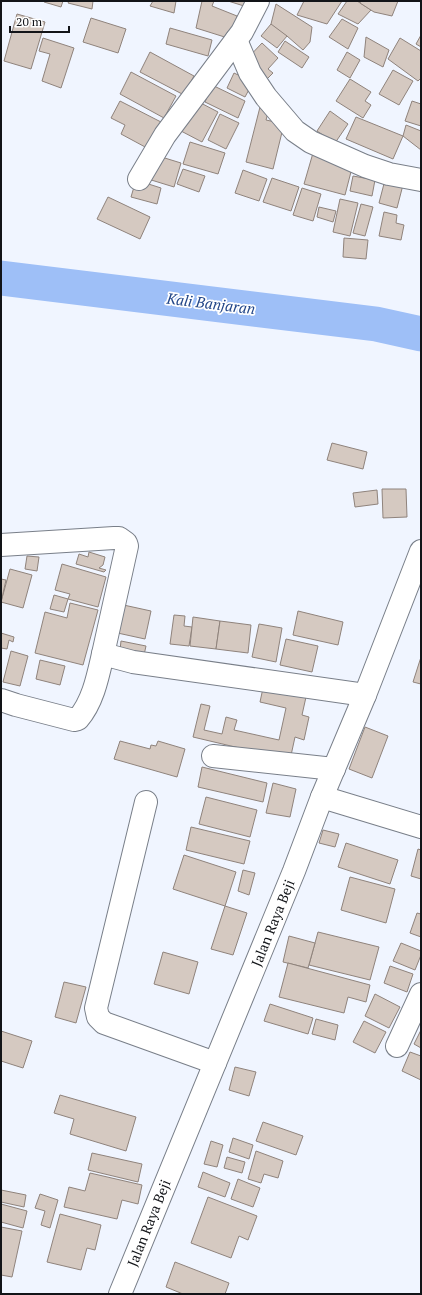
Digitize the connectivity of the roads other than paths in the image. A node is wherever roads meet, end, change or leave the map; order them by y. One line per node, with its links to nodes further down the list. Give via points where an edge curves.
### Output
1 (258, 1): 2 (street)
2 (236, 40): 3 (street, via 165,135); 4 (street, via 250,73 266,98 295,131 311,142 365,166)
3 (139, 179)
4 (421, 180)
5 (1, 545): 7 (street, via 114,538 126,543)
6 (421, 551): 8 (street, Jalan Raya Beji)
7 (103, 654): 8 (street, via 133,662); 9 (street, via 88,704 78,719)
8 (365, 695): 11 (street, Jalan Raya Beji)
9 (1, 700)
10 (213, 756): 11 (street)
11 (334, 769): 12 (street, Jalan Raya Beji)
12 (322, 797): 14 (street); 17 (street, Jalan Raya Beji)
13 (146, 802): 17 (street, via 96,1008 98,1017 104,1023)
14 (421, 827)
15 (421, 994): 16 (street)
16 (397, 1046)
17 (215, 1063): 18 (street, Jalan Raya Beji)
18 (120, 1294)

